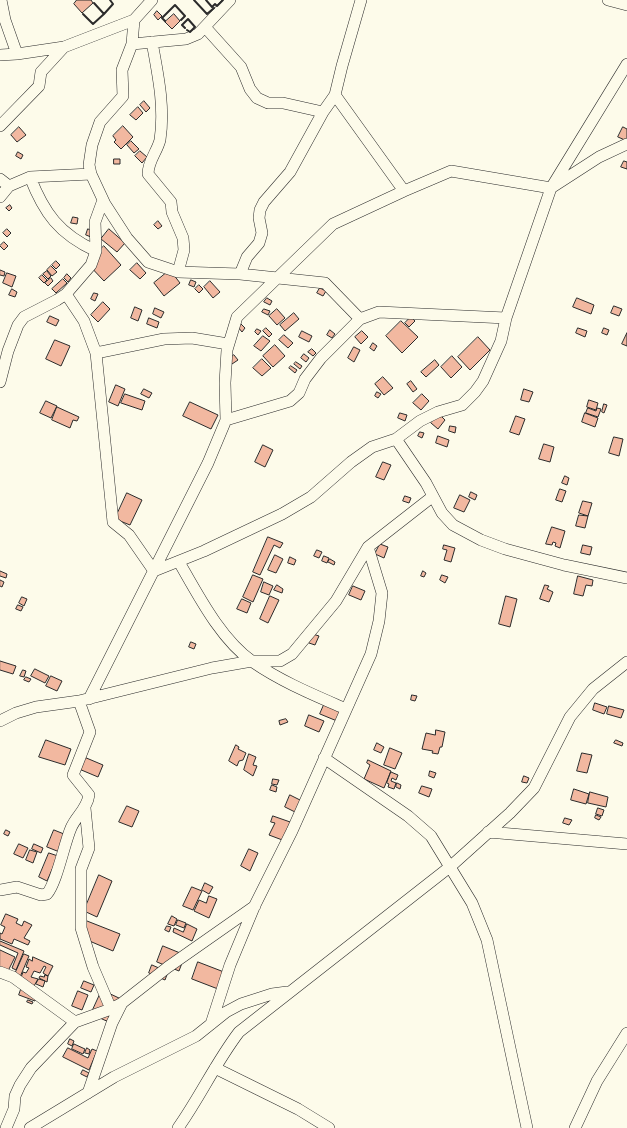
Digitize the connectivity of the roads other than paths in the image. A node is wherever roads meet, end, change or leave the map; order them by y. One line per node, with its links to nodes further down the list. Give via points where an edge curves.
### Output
1 (1, 0): 12 (street)
2 (152, 0): 7 (street)
3 (230, 0): 8 (street)
4 (361, 0): 15 (street)
5 (608, 0): 6 (street)
6 (627, 5)
7 (134, 20): 10 (street); 11 (street)
8 (205, 27): 9 (street, via 198,34 186,39); 16 (street, via 241,67 257,98 268,103 283,103)
9 (152, 42): 10 (street); 28 (street, via 162,100 160,141 148,167 148,174 171,202 174,218 183,238 184,250)
10 (132, 44): 19 (street, via 122,70 123,96 100,122 92,145 89,157)
11 (64, 47): 12 (street); 17 (street, via 40,72 39,86)
12 (17, 54): 13 (street)
13 (0, 55)
14 (627, 64): 23 (street)
15 (336, 95): 16 (street); 24 (street)
16 (323, 112): 29 (street, via 290,172 264,202 259,218 262,233 259,243 247,257)
17 (0, 126)
18 (627, 144): 23 (street, via 599,157)
19 (91, 174): 20 (street); 26 (street)
20 (30, 177): 22 (street); 27 (street, via 39,200 50,217 76,242)
21 (0, 178): 22 (street)
22 (9, 186): 25 (street)
23 (551, 188): 24 (street, via 451,171); 32 (street)
24 (404, 191): 30 (street, via 333,224)
25 (0, 197)
26 (103, 200): 27 (street, via 94,222); 28 (street, via 127,238 148,262)
27 (96, 251): 31 (street, via 91,265)
28 (178, 272): 29 (street)
29 (240, 274): 30 (street)
30 (276, 278): 33 (street, via 325,283); 36 (street, via 237,318)
31 (66, 294): 35 (street, via 24,317); 37 (street, via 84,322)
32 (506, 318): 33 (street, via 379,312); 40 (street, via 501,341 483,381 475,392 462,405 438,412 420,421)
33 (360, 319): 39 (street, via 322,358 305,379 299,393 290,401)
34 (0, 341): 35 (street)
35 (12, 342): 38 (street)
36 (228, 344): 37 (street, via 192,338 164,338); 39 (street)
37 (96, 353): 44 (street, via 113,522 129,535)
38 (0, 382)
39 (226, 420): 44 (street, via 208,463)
40 (396, 439): 41 (street, via 426,483); 43 (street, via 372,447 311,497 282,514)
41 (432, 498): 42 (street); 45 (street, via 453,525 482,540 564,565)
42 (368, 547): 46 (street, via 336,601 292,654 280,661); 49 (street, via 382,593 379,621 371,654)
43 (179, 562): 44 (street); 46 (street, via 230,641)
44 (154, 571): 48 (street)
45 (627, 578)
46 (252, 661): 48 (street, via 212,668); 49 (street, via 284,681)
47 (627, 662): 53 (street, via 593,689 570,717 534,788)
48 (84, 700): 50 (street, via 36,707); 52 (street, via 90,732 73,775 89,795)
49 (346, 709): 51 (street)
50 (0, 721)
51 (324, 758): 55 (street, via 408,816 431,836); 58 (street)
52 (85, 808): 56 (street, via 72,826 47,894 41,895 17,887); 62 (street, via 89,848 81,869 81,928)
53 (488, 832): 54 (street); 55 (street)
54 (627, 844)
55 (451, 866): 60 (street); 72 (street, via 472,902 487,940)
56 (3, 889): 57 (street)
57 (0, 900)
58 (256, 905): 61 (street); 64 (street, via 230,965)
59 (0, 972): 63 (street, via 13,977)
60 (289, 992): 64 (street, via 272,994 241,1004); 66 (street, via 239,1032)
61 (122, 1003): 62 (street); 67 (street, via 112,1023)
62 (111, 1009): 63 (street)
63 (75, 1022): 68 (street, via 28,1074 15,1096 14,1110)
64 (211, 1024): 67 (street, via 185,1043 114,1077)
65 (627, 1033): 73 (street, via 597,1081)
66 (215, 1068): 70 (street); 71 (street)
67 (88, 1093): 69 (street)
68 (6, 1128)
69 (30, 1128)
70 (178, 1128)
71 (329, 1128)
72 (527, 1128)
73 (575, 1128)

